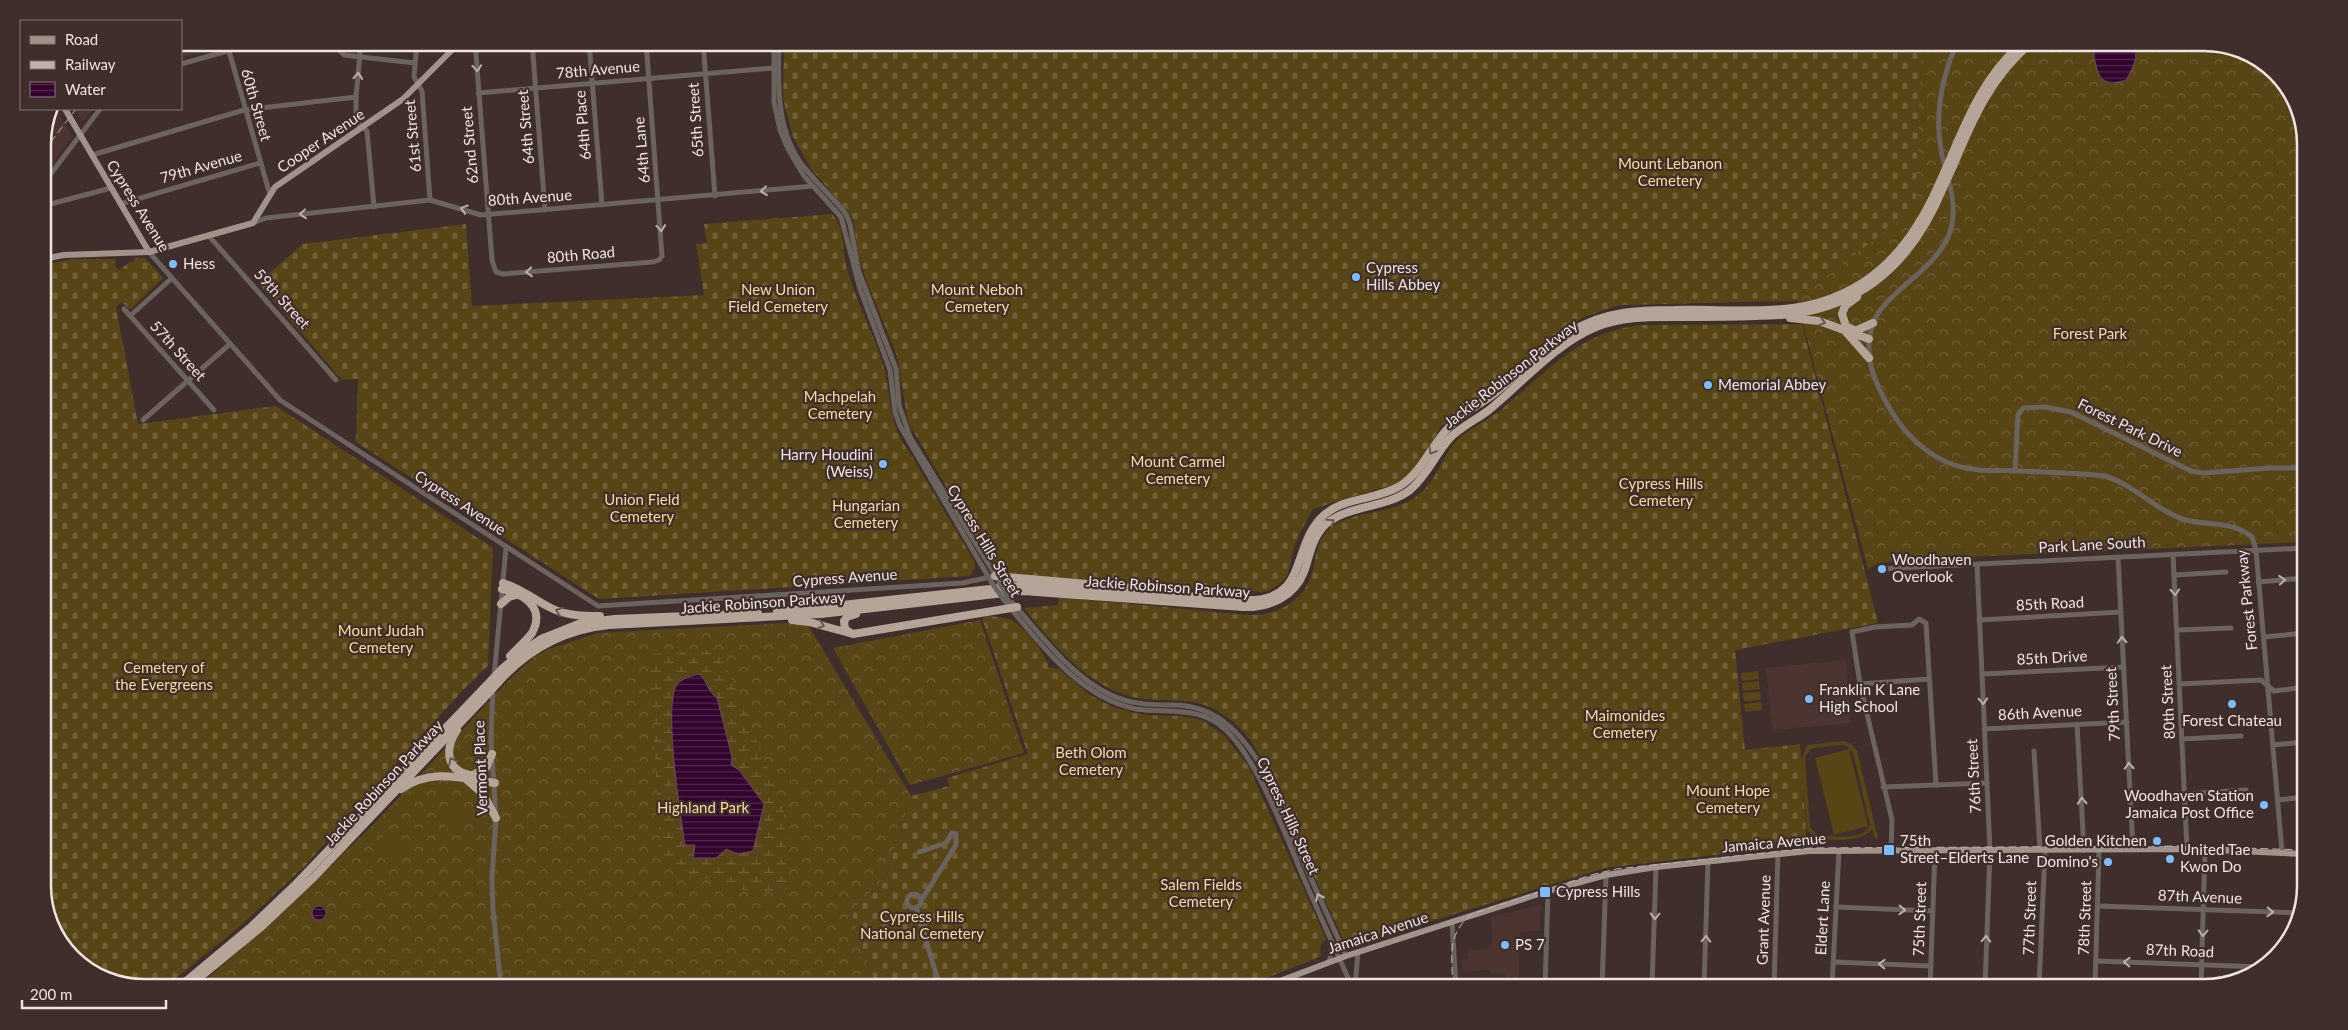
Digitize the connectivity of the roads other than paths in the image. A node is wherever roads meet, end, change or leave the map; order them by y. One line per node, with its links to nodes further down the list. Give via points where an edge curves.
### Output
1 (228, 51): 19 (street); 31 (street, 60th Street)
2 (340, 51): 17 (street, via 344,55)
3 (360, 51): 17 (street)
4 (416, 51): 18 (street, 61st Street)
5 (452, 51): 25 (main road, Cooper Avenue)
6 (476, 51): 27 (street, 62nd Street, one-way to 27)
7 (533, 51): 26 (street, 64th Street)
8 (590, 51): 24 (street, 64th Place)
9 (647, 51): 23 (street, 64th Lane)
10 (704, 51): 22 (street, 65th Street)
11 (775, 51): 21 (street, Cypress Hills Street)
12 (778, 51): 21 (street, Cypress Hills Street)
13 (1954, 51): 62 (street, via 1943,79 1938,115 1940,149 1954,207 1950,233 1939,255 1886,302)
14 (2011, 51): 20 (highway)
15 (2014, 51): 20 (highway, Jackie Robinson Parkway)
16 (2023, 51): 35 (highway, Jackie Robinson Parkway, via 2001,73 1982,100)
17 (360, 57): 18 (street); 28 (street, one-way to 17)
18 (415, 63): 25 (street, 61st Street, via 414,77)
19 (182, 64)
20 (1999, 66): 35 (highway, Jackie Robinson Parkway, via 1972,108)
21 (776, 68): 22 (street, 78th Avenue); 38 (street, Cypress Hills Street, via 774,102 780,130 797,165); 72 (street, Cypress Hills Street, via 782,115 800,161 842,209 850,224 859,272 896,369)
22 (705, 74): 23 (street, 78th Avenue); 42 (street, 65th Street)
23 (649, 79): 24 (street, 78th Avenue); 44 (street, 64th Lane)
24 (592, 83): 26 (street, 78th Avenue); 47 (street, 64th Place)
25 (418, 87): 32 (main road, Cooper Avenue); 43 (street, 61st Street, via 422,91)
26 (535, 88): 27 (street, 78th Avenue); 49 (street, 64th Street)
27 (478, 93): 50 (street, 62nd Street)
28 (356, 96): 31 (street); 32 (street, via 356,122)
29 (67, 110): 33 (main road, Cypress Avenue)
30 (99, 110): 33 (street)
31 (244, 110): 34 (street); 36 (street, 60th Street)
32 (363, 128): 41 (main road, Cooper Avenue, via 275,187); 48 (street, via 367,131)
33 (80, 134): 34 (main road, Cypress Avenue); 37 (street)
34 (92, 155): 40 (main road, Cypress Avenue)
35 (1952, 161): 39 (highway, Jackie Robinson Parkway, bridge)
36 (260, 163): 41 (street, 60th Street); 46 (street, 79th Avenue)
37 (51, 173)
38 (813, 186): 42 (street, 80th Avenue, one-way to 42); 72 (street, Cypress Hills Street, via 844,225 860,289 890,370 895,412)
39 (1941, 186): 58 (highway, Jackie Robinson Parkway, via 1929,220 1916,241 1892,268); 89 (highway, Jackie Robinson Parkway, one-way to 89, via 1901,250 1874,274 1844,293 1784,309 1635,310 1587,323 1568,334 1464,415 1445,432 1408,480 1391,490 1340,505 1321,517 1306,542 1295,574 1279,592 1255,600)
40 (111, 188): 45 (street); 46 (main road, Cypress Avenue)
41 (270, 195): 51 (main road, Cooper Avenue)
42 (715, 196): 44 (street, 80th Avenue)
43 (430, 200): 48 (street, 80th Avenue); 50 (street, 80th Avenue, one-way to 43, via 482,215)
44 (659, 200): 47 (street, 80th Avenue); 54 (street, 64th Lane, one-way to 54)
45 (51, 204)
46 (120, 204): 53 (main road, Cypress Avenue)
47 (602, 205): 49 (street, 80th Avenue)
48 (374, 207): 51 (street, 80th Avenue, one-way to 51, via 266,218)
49 (545, 210): 50 (street, 80th Avenue)
50 (489, 214): 56 (street, 62nd Street, via 492,260)
51 (253, 223): 52 (main road)
52 (208, 235): 53 (main road); 68 (street, 59th Street)
53 (149, 252): 55 (main road); 57 (street, Cypress Avenue)
54 (662, 256): 56 (street, 80th Road, one-way to 56, via 653,262)
55 (51, 258)
56 (499, 274)
57 (172, 278): 60 (street); 66 (street, Cypress Avenue)
58 (1871, 284): 61 (highway, Jackie Robinson Parkway, via 1824,307 1798,314); 64 (highway, via 1842,310 1844,324)
59 (124, 309): 60 (street, 57th Street)
60 (130, 316): 69 (street, 57th Street)
61 (1763, 316): 63 (highway, one-way to 63, via 1815,320); 91 (highway, Jackie Robinson Parkway, one-way to 61, via 1023,591 1243,607 1268,605 1286,596 1297,585 1314,540 1323,527 1338,517 1390,501 1410,490 1426,474 1446,443 1570,341 1597,326 1634,318)
62 (1874, 323): 64 (highway); 65 (street)
63 (1844, 331): 65 (highway); 67 (highway)
64 (1855, 331): 65 (highway)
65 (1870, 337): 67 (street)
66 (230, 344): 69 (street); 75 (street, Cypress Avenue, via 280,400)
67 (1869, 358): 74 (street, via 1889,411 1926,451 1960,467)
68 (336, 380)
69 (188, 382): 70 (street, 57th Street); 71 (street)
70 (214, 410)
71 (143, 420)
72 (907, 437): 84 (street, Cypress Hills Street)
73 (2297, 468): 74 (street, Forest Park Drive, via 2191,471 2071,412 2046,406 2023,408 2018,415)
74 (2014, 471): 77 (street, Forest Parkway, via 2112,478 2180,518 2236,527 2252,537)
75 (506, 548): 84 (street, Cypress Avenue, via 598,606); 87 (street, Vermont Place)
76 (2297, 548): 77 (street, Park Lane South)
77 (2256, 550): 78 (street, Park Lane South); 86 (street, Forest Parkway)
78 (2173, 554): 79 (street, Park Lane South); 83 (street, 80th Street)
79 (2118, 556): 80 (street, Park Lane South); 93 (street, 79th Street)
80 (1977, 564): 81 (street, Park Lane South); 96 (street, 76th Street)
81 (1879, 569)
82 (2226, 572): 83 (street)
83 (2174, 575): 98 (street, 80th Street, one-way to 98)
84 (993, 579): 89 (highway, via 1139,588); 92 (street, Cypress Hills Street, bridge)
85 (2297, 579): 86 (street, one-way to 85)
86 (2258, 582): 101 (street, Forest Parkway)
87 (503, 586): 88 (highway); 90 (street, Vermont Place); 94 (highway, one-way to 87, via 566,614 518,588)
88 (520, 594): 90 (highway); 103 (highway, via 531,603 535,623 530,636 509,657)
89 (1185, 595): 94 (highway, Jackie Robinson Parkway, via 1020,585 805,610)
90 (501, 604): 119 (street, Vermont Place, via 492,708)
91 (888, 607): 95 (highway, Jackie Robinson Parkway); 99 (highway, via 847,617 843,625)
92 (1014, 608): 99 (highway); 158 (street, Cypress Hills Street, via 1055,658 1081,682 1108,700 1136,709 1194,713 1214,721 1228,732 1253,764); 160 (street, Cypress Hills Street, one-way to 92, via 1258,761 1246,742 1229,724 1203,710 1185,705 1132,702 1097,688)
93 (2121, 612): 96 (street, 85th Road); 102 (street, 79th Street, one-way to 93)
94 (642, 618): 103 (highway, Jackie Robinson Parkway, via 598,620 565,628 534,643)
95 (755, 619): 99 (highway, one-way to 99, via 804,621); 103 (highway, Jackie Robinson Parkway, via 617,624 583,629 558,637)
96 (1979, 620): 104 (street, 76th Street)
97 (2231, 628): 98 (street)
98 (2177, 630): 107 (street, 80th Street)
99 (853, 634)
100 (2297, 634): 101 (street)
101 (2264, 637): 108 (street, Forest Parkway)
102 (2124, 667): 104 (street, 85th Drive); 111 (street, 79th Street)
103 (504, 672): 110 (highway, Jackie Robinson Parkway, bridge); 167 (highway, Jackie Robinson Parkway, bridge, via 294,886)
104 (1982, 674): 113 (street, 76th Street, one-way to 113)
105 (1929, 679): 106 (street); 106 (street, via 1926,623 1919,619 1912,625 1852,632); 124 (street)
106 (1860, 684): 125 (street)
107 (2179, 684): 108 (street, via 2261,680); 115 (street, 80th Street)
108 (2268, 685): 109 (street, via 2274,690); 117 (street, Forest Parkway)
109 (2297, 689)
110 (469, 712): 120 (highway, one-way to 110, via 456,769 448,751); 128 (highway, Jackie Robinson Parkway)
111 (2127, 722): 112 (street, 86th Avenue); 137 (street, 79th Street, one-way to 111)
112 (2077, 724): 113 (street, 86th Avenue); 135 (street, one-way to 112)
113 (1984, 729): 123 (street, 76th Street)
114 (2241, 736): 115 (street)
115 (2182, 739): 127 (street, 80th Street)
116 (2297, 743): 117 (street)
117 (2273, 745): 130 (street, Forest Parkway)
118 (2034, 751): 134 (street, 77th Street)
119 (492, 754): 120 (highway, via 486,768); 122 (street, Vermont Place)
120 (473, 775): 122 (highway)
121 (464, 778): 122 (highway); 128 (highway, via 424,777 410,782); 131 (highway, via 483,794)
122 (494, 781): 131 (street, Vermont Place)
123 (1987, 783): 124 (street); 141 (street, 76th Street)
124 (1936, 785): 125 (street)
125 (1883, 787): 139 (street, via 1892,820)
126 (2246, 790): 127 (street)
127 (2185, 794): 132 (street, 80th Street)
128 (389, 797): 168 (highway, Jackie Robinson Parkway, via 314,877)
129 (2297, 798): 130 (street)
130 (2278, 800): 143 (street, Forest Parkway)
131 (496, 818): 169 (street, Vermont Place, via 492,877)
132 (2187, 849): 137 (main road, Jamaica Avenue); 138 (main road, Jamaica Avenue)
133 (1839, 850): 139 (main road, Jamaica Avenue); 144 (main road, Jamaica Avenue); 153 (street, Eldert Lane)
134 (2042, 850): 135 (main road, Jamaica Avenue); 141 (main road, Jamaica Avenue); 183 (street, 77th Street)
135 (2084, 850): 136 (main road, Jamaica Avenue)
136 (2099, 850): 137 (main road, Jamaica Avenue); 151 (street, 78th Street)
137 (2133, 850)
138 (2205, 850): 143 (main road, Jamaica Avenue); 154 (street)
139 (1891, 851): 140 (main road, Jamaica Avenue)
140 (1935, 851): 141 (main road, Jamaica Avenue); 155 (street, 75th Street)
141 (1990, 851): 182 (street, 76th Street, one-way to 141)
142 (919, 852): 150 (street, via 946,843 952,833 956,834 956,845)
143 (2282, 852): 145 (main road, Jamaica Avenue)
144 (1778, 853): 146 (main road, Jamaica Avenue); 179 (street, Grant Avenue)
145 (2297, 853)
146 (1708, 861): 147 (main road, Jamaica Avenue); 178 (street, one-way to 146)
147 (1656, 867): 148 (main road, Jamaica Avenue); 177 (street, one-way to 177)
148 (1606, 875): 149 (main road, Jamaica Avenue); 176 (street)
149 (1548, 891): 157 (main road, Jamaica Avenue); 175 (street)
150 (921, 901): 152 (street); 152 (street, via 916,894 908,898 908,904)
151 (2098, 906): 154 (street, 87th Avenue); 161 (street, 78th Street)
152 (916, 907): 170 (street)
153 (1836, 907): 155 (street, one-way to 155); 163 (street, Eldert Lane)
154 (2204, 910): 156 (street, 87th Avenue, one-way to 156); 164 (street, one-way to 164)
155 (1933, 911): 165 (street, 75th Street)
156 (2293, 913)
157 (1452, 922): 159 (main road, Jamaica Avenue); 174 (street)
158 (1334, 944): 160 (street, Cypress Hills Street); 162 (street)
159 (1358, 952): 160 (main road, Jamaica Avenue); 173 (street)
160 (1343, 957): 162 (main road, Jamaica Avenue); 172 (street)
161 (2096, 961): 164 (street, 87th Road, one-way to 161); 184 (street, 78th Street)
162 (1329, 962): 171 (main road, Jamaica Avenue)
163 (1833, 962): 165 (street, one-way to 163); 180 (street, Eldert Lane)
164 (2202, 965): 166 (street, 87th Road); 185 (street)
165 (1931, 966): 181 (street, 75th Street)
166 (2249, 967)
167 (190, 979)
168 (199, 979)
169 (500, 979)
170 (937, 979)
171 (1290, 979)
172 (1349, 979)
173 (1356, 979)
174 (1455, 979)
175 (1545, 979)
176 (1602, 979)
177 (1652, 979)
178 (1704, 979)
179 (1774, 979)
180 (1832, 979)
181 (1930, 979)
182 (1985, 979)
183 (2040, 979)
184 (2095, 979)
185 (2201, 979)

